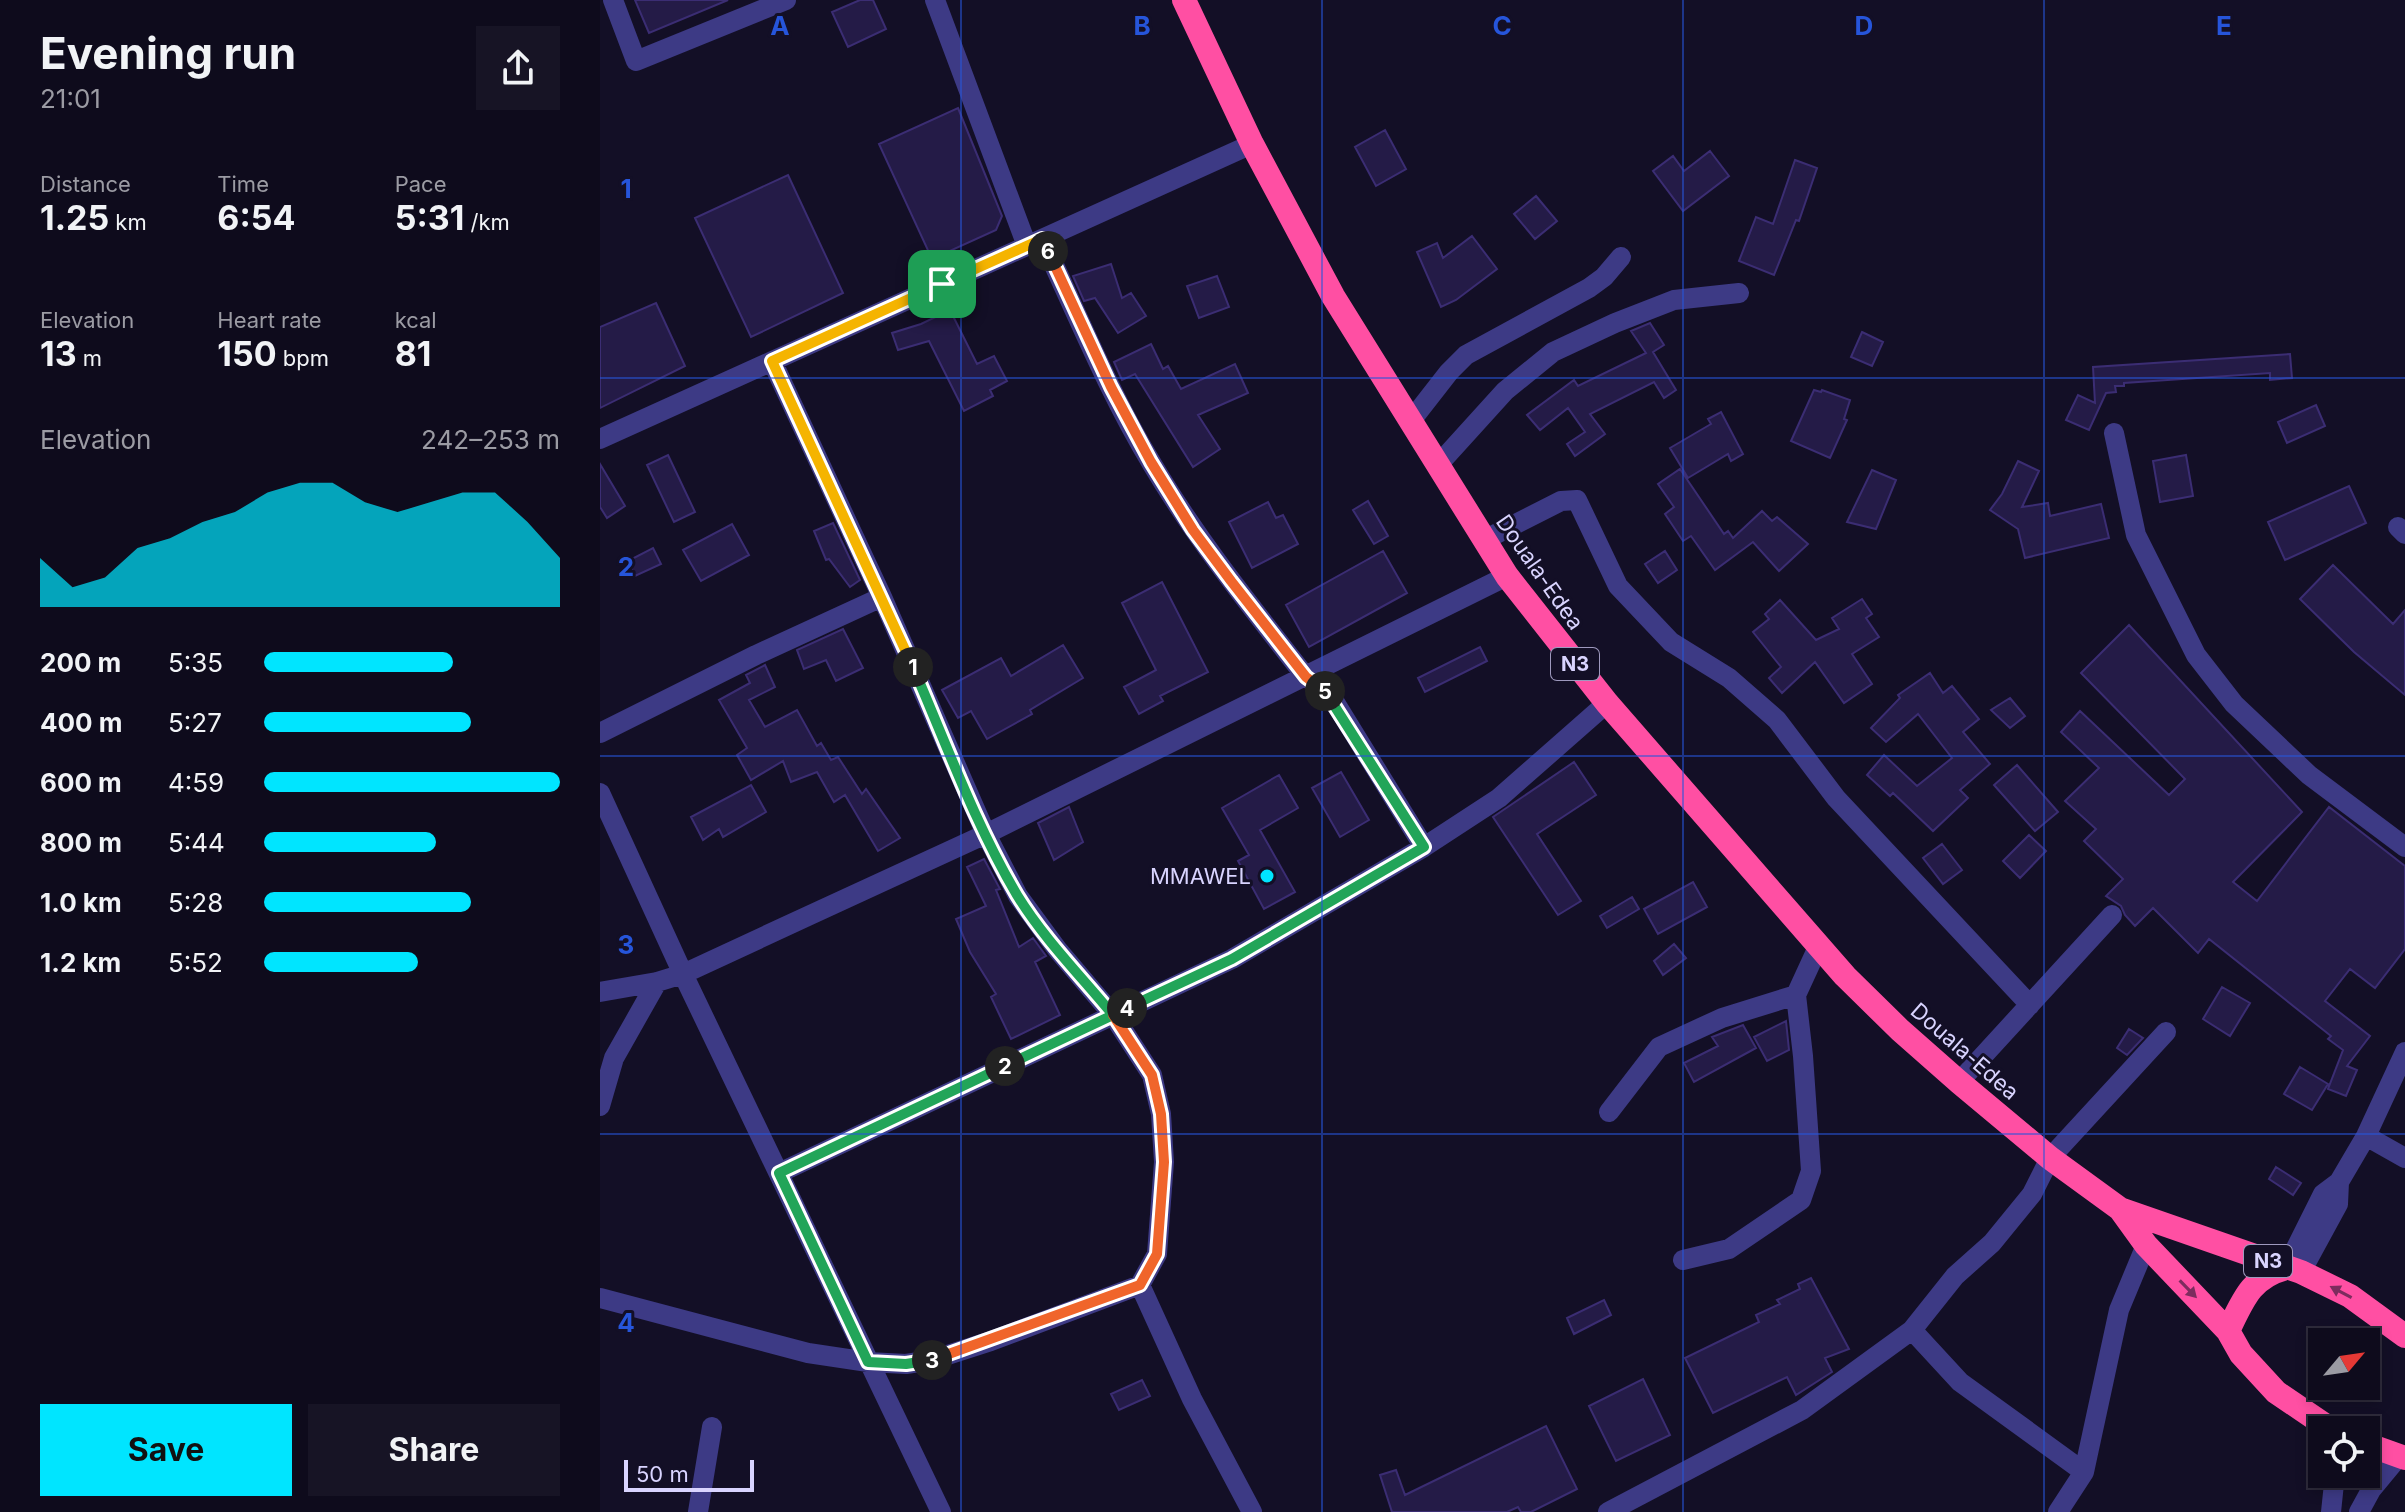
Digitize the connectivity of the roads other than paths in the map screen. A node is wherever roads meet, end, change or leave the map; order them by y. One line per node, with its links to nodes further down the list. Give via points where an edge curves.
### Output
1 (613, 0): 2 (street, via 636,61)
2 (786, 0)
3 (935, 0): 6 (street)
4 (1184, 0): 5 (highway, Douala-Edea / N3)
5 (1252, 144): 6 (street); 10 (highway, Douala-Edea / N3, via 1333,296)
6 (1035, 242): 9 (street); 17 (street, via 1151,462 1221,569)
7 (1621, 257): 10 (street, via 1589,288 1466,355)
8 (1739, 293): 13 (street, via 1674,300 1553,352 1505,391)
9 (772, 361): 12 (street); 16 (street)
10 (1410, 422): 13 (highway, Douala-Edea / N3)
11 (2114, 433): 23 (street, via 2136,535 2196,655 2234,704 2309,775)
12 (600, 439)
13 (1437, 466): 14 (highway, Douala-Edea / N3)
14 (1484, 540): 15 (highway, Douala-Edea / N3); 30 (street, via 1561,501 1577,500 1618,586 1671,642 1729,678 1777,720 1836,798)
15 (1507, 576): 17 (street); 18 (highway, Douala-Edea / N3)
16 (882, 597): 19 (street); 21 (street)
17 (1306, 677): 21 (street); 22 (street, via 1334,701)
18 (1607, 703): 22 (street, via 1499,798); 25 (highway, Douala-Edea / N3)
19 (600, 733)
20 (600, 793): 26 (street)
21 (986, 834): 26 (street); 31 (street, via 1018,896)
22 (1424, 847): 31 (street, via 1232,959)
23 (2405, 847)
24 (2112, 915): 30 (street)
25 (1819, 945): 29 (street); 34 (highway, Douala-Edea / N3, via 1900,1030)
26 (683, 974): 27 (street); 40 (street)
27 (657, 982): 28 (street); 35 (street, via 614,1058)
28 (600, 992)
29 (1796, 995): 36 (street, via 1722,1018 1659,1047); 43 (street, via 1811,1171 1801,1200 1729,1249)
30 (2030, 1005): 34 (street)
31 (1113, 1015): 40 (street); 45 (street, via 1152,1075 1161,1114 1164,1162 1157,1254)
32 (2166, 1032): 38 (street)
33 (2405, 1052): 37 (street)
34 (1959, 1082): 38 (highway, Douala-Edea / N3)
35 (600, 1106)
36 (1609, 1112)
37 (2366, 1136): 39 (street); 44 (street, via 2339,1182 2323,1194)
38 (2050, 1158): 41 (highway, Douala-Edea / N3); 47 (street, via 2032,1194)
39 (2405, 1158)
40 (779, 1173): 50 (street)
41 (2120, 1209): 42 (highway, Douala-Edea / N3); 44 (highway, Douala-Edea / N3)
42 (2146, 1245): 48 (highway, Douala-Edea / N3, one-way to 48); 55 (street, via 2119,1310)
43 (1683, 1260)
44 (2294, 1270): 48 (highway, via 2270,1272 2257,1282); 49 (highway, Douala-Edea / N3, one-way to 44, via 2350,1296)
45 (1140, 1285): 50 (street, via 932,1360); 59 (street)
46 (600, 1298): 50 (street, via 763,1343)
47 (1912, 1330): 55 (street, via 1960,1382); 60 (street, via 1802,1410)
48 (2228, 1331): 51 (highway, Douala-Edea / N3, via 2241,1354 2276,1392)
49 (2405, 1336)
50 (868, 1362): 58 (street)
51 (2311, 1416)
52 (712, 1427): 57 (street)
53 (2380, 1449): 54 (highway)
54 (2403, 1456): 63 (street, via 2371,1490)
55 (2084, 1472): 61 (street)
56 (2334, 1488): 62 (street)
57 (698, 1512)
58 (941, 1512)
59 (1252, 1512)
60 (1608, 1512)
61 (2058, 1512)
62 (2331, 1512)
63 (2359, 1512)

